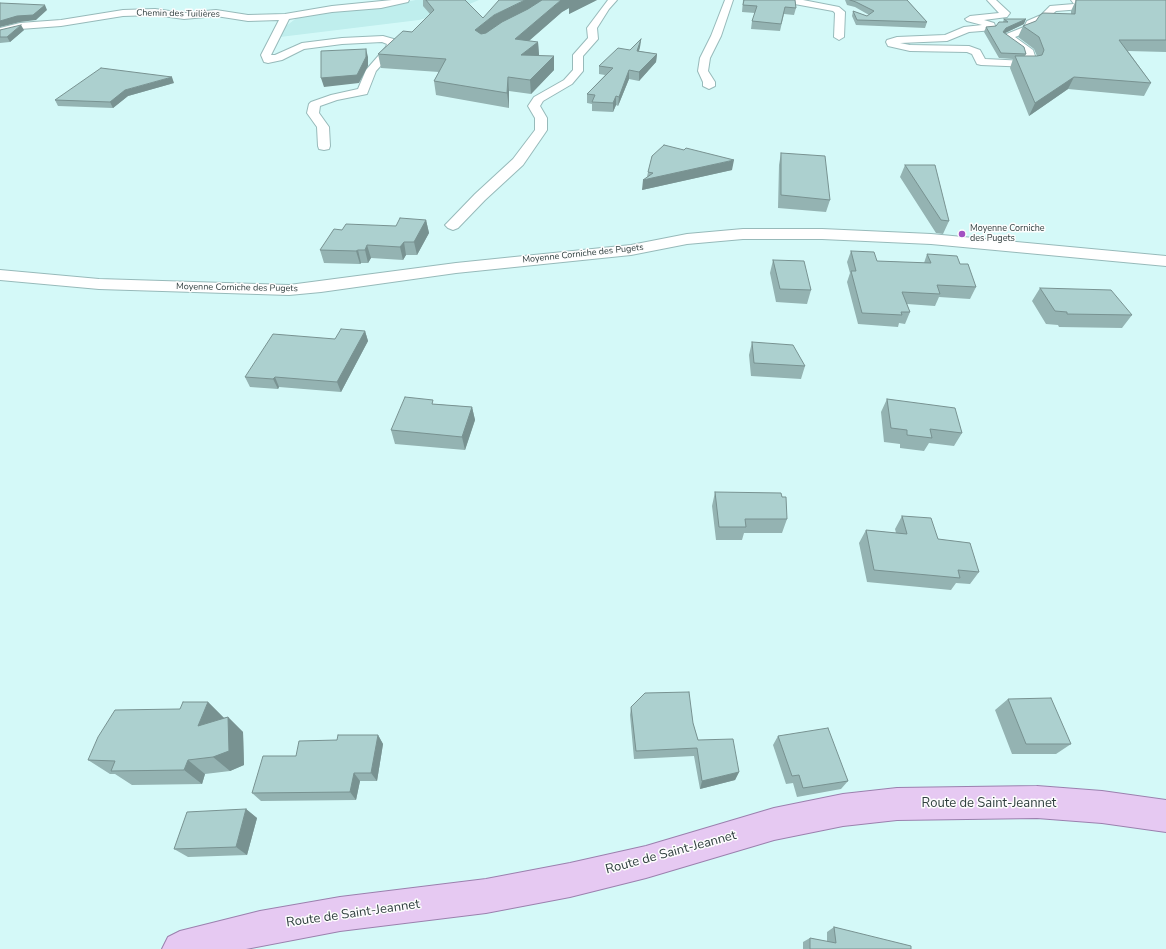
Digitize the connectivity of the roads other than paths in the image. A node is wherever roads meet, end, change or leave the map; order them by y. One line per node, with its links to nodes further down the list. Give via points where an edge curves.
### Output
1 (404, 0): 10 (street, Chemin des Tuilières)
2 (613, 0): 16 (street, via 592,28 593,39 578,54 578,71 568,82 538,99 534,106 541,118 541,130 518,162)
3 (729, 0): 14 (street, via 705,58 703,71)
4 (789, 0): 13 (street, via 836,9 840,12)
5 (812, 0): 9 (street)
6 (991, 0): 7 (street, via 1005,13 1004,15 970,19 991,25 992,28 967,29 947,38 914,38 891,42 898,47 969,49 976,52 981,62 1031,64 1028,50 1007,37 1028,29 1030,23 1044,17 1053,8 1082,6)
7 (1075, 0)
8 (416, 2): 11 (street)
9 (848, 8)
10 (285, 17): 12 (street, Chemin des Tuilières, via 248,18 216,13 184,16 149,12 98,16); 15 (street, via 266,55 268,60 302,46 383,39 392,42 391,48 371,70 363,92 315,104 313,113 322,127)
11 (324, 20)
12 (0, 31)
13 (839, 37)
14 (709, 86)
15 (324, 146)
16 (453, 225)
17 (1166, 261): 18 (street, Moyenne Corniche des Pugets, via 931,239 822,234 742,234 687,239 631,250 456,268 289,290 99,284)
18 (0, 275)
19 (1166, 816): 20 (main road, Route de Saint-Jeannet, via 1102,807 1037,802 897,804 843,810 774,824 646,862 570,880 486,896 340,914 260,928)
20 (180, 949)

